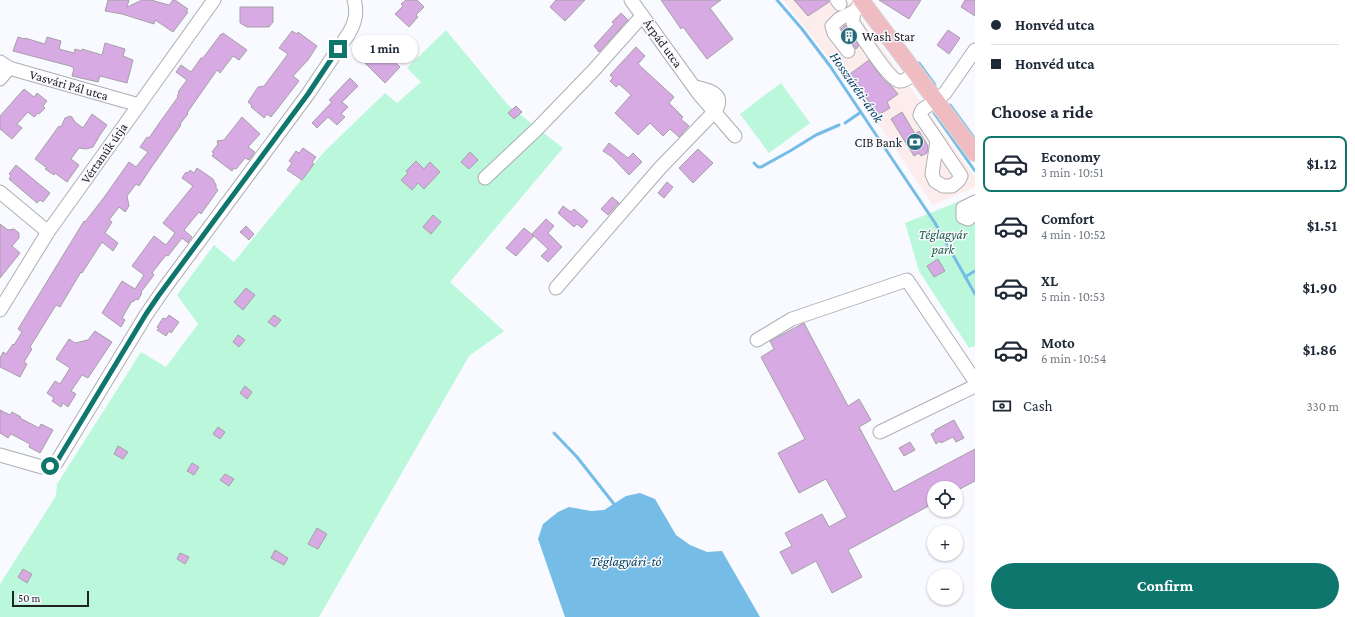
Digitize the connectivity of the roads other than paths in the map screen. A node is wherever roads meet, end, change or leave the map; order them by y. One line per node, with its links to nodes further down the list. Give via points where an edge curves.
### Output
1 (214, 0): 12 (street, Vértanúk útja)
2 (354, 0): 28 (street, via 356,11 349,33 308,94 146,314 56,463 42,467)
3 (630, 0): 5 (street, Árpád utca)
4 (859, 5): 7 (street, via 832,26 834,33); 9 (main road); 9 (street, via 852,17 853,23 888,74 901,81)
5 (642, 16): 13 (street, Árpád utca); 17 (street, via 588,77)
6 (975, 50): 11 (street, via 945,93)
7 (848, 51)
8 (5, 65): 10 (street); 12 (street, Vasvári Pál utca)
9 (916, 73): 11 (main road)
10 (0, 79)
11 (935, 100): 15 (street, via 922,110 920,115); 16 (main road)
12 (139, 105): 21 (street, Vértanúk útja)
13 (714, 112): 14 (street, Árpád utca); 22 (street, via 660,168)
14 (735, 136)
15 (937, 141)
16 (975, 153)
17 (485, 178)
18 (0, 192): 21 (street)
19 (975, 202): 20 (street, via 963,208 963,217 968,219)
20 (975, 213)
21 (48, 232): 23 (street, Vértanúk útja)
22 (556, 288)
23 (0, 309)
24 (757, 340): 25 (street, via 792,319 907,280)
25 (975, 381)
26 (975, 386): 27 (street)
27 (880, 432)
28 (0, 455)

